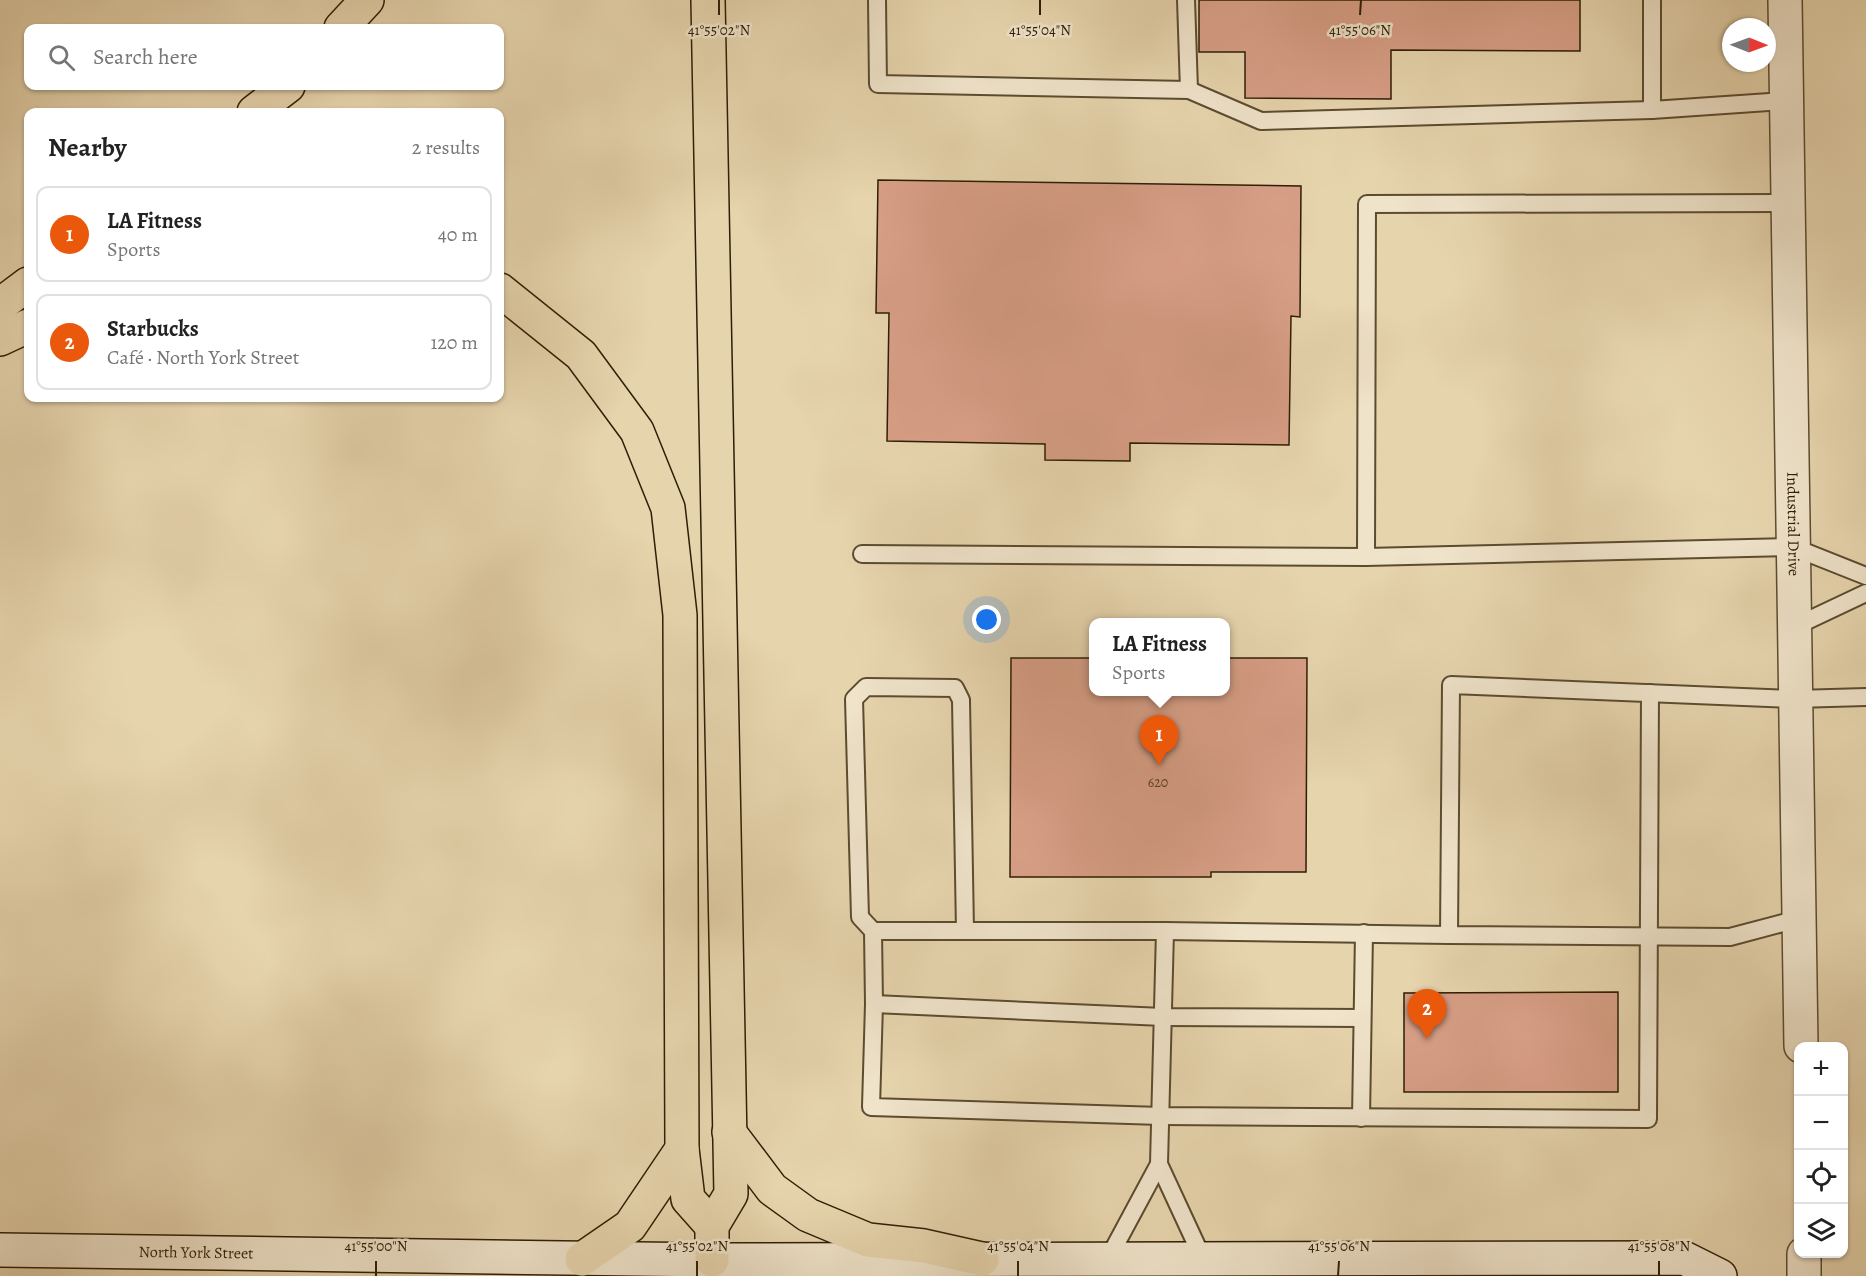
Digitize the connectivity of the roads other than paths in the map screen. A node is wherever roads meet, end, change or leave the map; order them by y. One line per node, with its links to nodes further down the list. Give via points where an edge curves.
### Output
1 (367, 0): 7 (highway)
2 (708, 0): 41 (highway)
3 (877, 0): 9 (lane, via 878,84)
4 (1186, 0): 9 (lane)
5 (1652, 0): 12 (lane)
6 (1785, 0): 10 (main road, Industrial Drive)
7 (346, 24)
8 (283, 90): 11 (highway)
9 (1189, 90): 12 (lane, via 1261,121)
10 (1785, 101): 12 (lane); 13 (main road, Industrial Drive)
11 (259, 108)
12 (1653, 110)
13 (1789, 203): 19 (main road, Industrial Drive); 21 (lane, via 1367,204)
14 (24, 287): 16 (highway)
15 (504, 293): 42 (highway, via 581,355 637,431 668,508 680,615)
16 (0, 305)
17 (24, 328): 18 (highway)
18 (0, 339)
19 (1793, 547): 21 (lane); 22 (lane); 24 (main road, Industrial Drive)
20 (862, 554): 21 (lane)
21 (1366, 557)
22 (1866, 576)
23 (1866, 593): 24 (lane)
24 (1794, 627): 27 (main road, Industrial Drive)
25 (1650, 693): 27 (lane); 33 (lane, via 1451,685); 34 (lane)
26 (1866, 697): 27 (lane)
27 (1795, 699): 28 (main road, Industrial Drive)
28 (1798, 920): 34 (lane, via 1730,937); 38 (main road, Industrial Drive)
29 (873, 931): 30 (lane); 30 (lane, via 860,917 854,699 866,687 955,688 962,700); 35 (lane)
30 (965, 931): 31 (lane)
31 (1165, 931): 32 (lane); 36 (lane)
32 (1364, 933): 33 (lane); 37 (lane)
33 (1449, 934): 34 (lane)
34 (1648, 936): 40 (lane, via 1648,1119)
35 (874, 1004): 36 (lane); 39 (lane, via 871,1107)
36 (1163, 1017): 37 (lane); 39 (lane)
37 (1362, 1018): 40 (lane)
38 (1801, 1042)
39 (1161, 1116): 40 (lane); 43 (lane)
40 (1361, 1118)
41 (729, 1131): 44 (highway, via 731,1194); 48 (highway, via 772,1189 808,1215 868,1240 924,1246)
42 (682, 1149): 44 (highway, via 688,1199); 47 (highway, via 630,1226)
43 (1160, 1164): 49 (lane); 50 (lane)
44 (712, 1226): 51 (highway)
45 (0, 1250): 47 (main road, North York Street)
46 (1804, 1258): 53 (main road)
47 (582, 1259): 51 (main road, North York Street)
48 (982, 1259): 49 (main road, North York Street); 51 (main road, North York Street)
49 (1108, 1259): 50 (main road, North York Street)
50 (1203, 1259): 52 (main road, North York Street, via 1684,1258)
51 (712, 1268)
52 (1720, 1276)
53 (1804, 1276)

